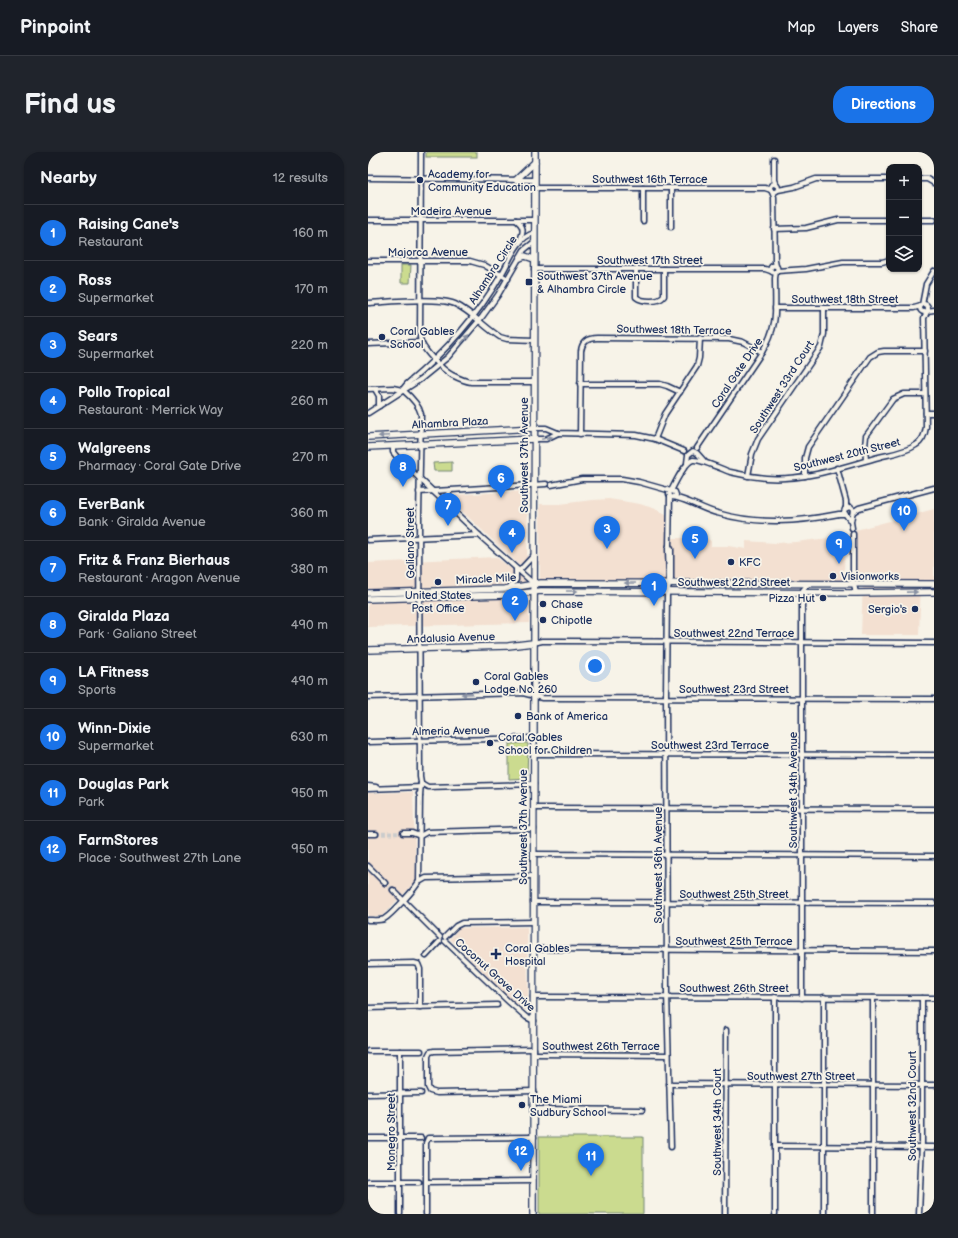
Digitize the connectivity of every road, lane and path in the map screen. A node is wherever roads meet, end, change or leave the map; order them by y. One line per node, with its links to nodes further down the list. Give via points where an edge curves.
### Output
1 (421, 152): 6 (street)
2 (534, 152): 4 (main road, Southwest 37th Avenue)
3 (774, 159): 12 (street, Coral Gate Drive)
4 (534, 162): 9 (main road); 10 (main road, Southwest 37th Avenue)
5 (368, 178): 6 (street)
6 (421, 178): 9 (street); 16 (street)
7 (886, 178): 12 (street, Southwest 16th Terrace, via 816,179 794,187)
8 (922, 178): 11 (street)
9 (516, 180): 10 (street)
10 (534, 180): 13 (main road, Southwest 37th Avenue)
11 (934, 183)
12 (774, 187): 15 (street, Southwest 16th Terrace); 25 (street, Coral Gate Drive)
13 (534, 188): 14 (street, Southwest 16th Terrace); 19 (main road, Southwest 37th Avenue)
14 (643, 188): 15 (street, Southwest 16th Terrace); 23 (street)
15 (671, 188): 24 (street)
16 (421, 219): 17 (street, Madeira Avenue); 18 (street, Madeira Avenue); 31 (street)
17 (368, 220)
18 (515, 220): 19 (street, Madeira Avenue); 27 (street, via 523,229)
19 (534, 220): 26 (main road, Southwest 37th Avenue)
20 (886, 220): 25 (street, via 838,220 801,228)
21 (922, 220): 22 (street)
22 (934, 220)
23 (643, 221)
24 (671, 227)
25 (774, 229): 37 (street, Coral Gate Drive)
26 (534, 233): 27 (street, Alhambra Circle); 28 (main road, Southwest 37th Avenue)
27 (520, 242): 39 (street, Alhambra Circle)
28 (534, 242): 29 (street, Alhambra Circle, via 526,248); 30 (main road, Southwest 37th Avenue)
29 (520, 258): 30 (main road, via 525,256); 40 (street, Alhambra Circle)
30 (534, 259): 34 (main road, Southwest 37th Avenue)
31 (420, 260): 32 (street, Majorca Avenue); 39 (street, Majorca Avenue, via 473,261); 41 (street)
32 (368, 261)
33 (886, 261): 37 (street, Southwest 17th Street, via 843,262 806,269)
34 (534, 269): 35 (street, Southwest 17th Street); 50 (main road, Southwest 37th Avenue)
35 (636, 269): 36 (street, Southwest 17th Street); 36 (street, via 637,298 658,300 664,295)
36 (664, 269): 37 (street, Southwest 17th Street)
37 (774, 269): 43 (street, Coral Gate Drive)
38 (934, 271): 45 (street, via 926,284)
39 (502, 275): 40 (street, Majorca Avenue); 47 (street, Alhambra Circle)
40 (508, 279): 48 (street, Alhambra Circle)
41 (420, 301): 42 (street); 47 (street, via 444,301); 51 (street)
42 (368, 303)
43 (775, 308): 44 (street, Southwest 18th Street); 54 (street, Coral Gate Drive, via 773,332)
44 (824, 308): 45 (street, Southwest 18th Street); 89 (street, Southwest 33rd Court, via 824,334 820,347 757,442)
45 (924, 308): 46 (street, Southwest 18th Street); 53 (street)
46 (934, 309)
47 (474, 316): 48 (street); 55 (street, Alhambra Circle)
48 (479, 321): 50 (street, via 504,338); 56 (street, Alhambra Circle, one-way to 48)
49 (700, 338): 54 (street, Southwest 18th Terrace, via 735,339); 58 (street, Southwest 18th Terrace, via 593,338 584,342 580,351); 62 (street, via 698,363)
50 (534, 340): 57 (main road, Southwest 37th Avenue)
51 (420, 342): 52 (street); 55 (street)
52 (368, 344)
53 (925, 351): 63 (street); 90 (street, via 884,351 875,353 866,361 808,447)
54 (762, 352): 83 (street, Coral Gate Drive)
55 (434, 359): 56 (street); 61 (street, Alhambra Circle)
56 (440, 365): 57 (street, via 451,374 468,381); 61 (street, Alhambra Circle)
57 (534, 382): 68 (main road, Southwest 37th Avenue)
58 (580, 384): 62 (street, via 660,384); 73 (street)
59 (368, 389): 60 (street)
60 (375, 389): 61 (street); 64 (street, via 380,398)
61 (403, 390): 64 (street, Alhambra Circle); 72 (street, Galiano Street, via 420,410)
62 (680, 392): 77 (street, via 663,417)
63 (925, 394): 66 (street); 85 (street, via 904,394 896,396 891,401 866,436)
64 (380, 406): 65 (street, Alhambra Circle)
65 (368, 413)
66 (926, 413): 67 (street); 85 (street, Southwest 20th Street, via 925,431 920,442 908,449)
67 (934, 413)
68 (534, 428): 69 (main road, Alhambra Plaza); 71 (street, via 546,428); 76 (main road, Southwest 37th Avenue)
69 (478, 431): 70 (main road, Alhambra Plaza); 79 (main road)
70 (465, 432): 72 (main road, Alhambra Plaza); 78 (main road, via 463,437)
71 (558, 433): 73 (street); 76 (street, one-way to 71, via 546,439)
72 (420, 434): 74 (main road, Alhambra Plaza); 80 (street, Galiano Street)
73 (580, 434): 77 (street, via 625,434)
74 (400, 436): 75 (main road, Alhambra Plaza, one-way to 75); 81 (main road)
75 (368, 437)
76 (534, 439): 79 (main road, Alhambra Plaza); 94 (main road, Southwest 37th Avenue)
77 (655, 439): 84 (street)
78 (466, 441): 79 (main road, Alhambra Plaza); 80 (main road, Alhambra Plaza)
79 (481, 441)
80 (420, 444): 81 (main road, Alhambra Plaza); 91 (street, Galiano Street)
81 (393, 446): 82 (main road, Alhambra Plaza); 91 (street, via 395,455)
82 (368, 447)
83 (697, 448)
84 (684, 451)
85 (866, 460): 88 (street, Southwest 20th Street)
86 (705, 462): 87 (street, Southwest 20th Street, via 693,460); 87 (street, Southwest 20th Street, via 692,452 688,455); 89 (street, Southwest 20th Street)
87 (687, 463): 99 (street)
88 (837, 468): 90 (street, Southwest 20th Street); 101 (street)
89 (748, 476): 90 (street, Southwest 20th Street)
90 (805, 476)
91 (419, 479): 97 (street); 98 (street, Galiano Street)
92 (546, 484): 94 (street)
93 (551, 484): 99 (street, via 582,479 622,479)
94 (534, 485): 96 (street); 107 (main road, Southwest 37th Avenue)
95 (934, 488): 101 (street)
96 (450, 490): 97 (street); 100 (street)
97 (433, 491): 98 (street); 100 (street)
98 (419, 492): 105 (street, Galiano Street)
99 (672, 494): 101 (street, via 717,513 762,521 801,521); 110 (street, via 669,521)
100 (446, 504): 104 (street)
101 (849, 511): 102 (street)
102 (852, 528)
103 (853, 534): 112 (street)
104 (479, 535): 105 (street); 108 (street)
105 (419, 538): 106 (street); 123 (street, Galiano Street)
106 (368, 540)
107 (534, 554): 108 (street); 109 (main road, Southwest 37th Avenue)
108 (518, 570): 109 (street); 115 (street, via 516,580)
109 (534, 584): 110 (main road, Southwest 22nd Street, one-way to 109); 115 (main road, Miracle Mile); 117 (main road, Southwest 37th Avenue)
110 (669, 584): 111 (main road, Southwest 22nd Street); 116 (street, Southwest 36th Avenue)
111 (808, 584): 112 (main road, Southwest 22nd Street); 118 (street)
112 (853, 584): 113 (main road, Southwest 22nd Street); 121 (street)
113 (892, 584): 114 (main road, Southwest 22nd Street); 119 (main road)
114 (934, 584)
115 (508, 589): 123 (main road, Miracle Mile)
116 (668, 591): 117 (main road, Southwest 22nd Street, one-way to 116); 118 (main road, Southwest 22nd Street); 125 (street, Southwest 36th Avenue)
117 (534, 592): 123 (main road, Miracle Mile); 127 (main road, Southwest 37th Avenue)
118 (802, 592): 121 (main road, Southwest 22nd Street); 126 (street, Southwest 34th Avenue)
119 (890, 592): 120 (main road, Southwest 22nd Street, one-way to 120); 121 (main road, Southwest 22nd Street)
120 (934, 592)
121 (856, 593)
122 (368, 594): 123 (main road, Miracle Mile)
123 (419, 595): 124 (main road, Miracle Mile); 129 (street, Galiano Street)
124 (368, 599)
125 (667, 642): 126 (street, Southwest 22nd Terrace); 127 (street, Southwest 22nd Terrace); 134 (street, Southwest 36th Avenue)
126 (802, 642): 128 (street, Southwest 22nd Terrace); 135 (street, Southwest 34th Avenue)
127 (533, 643): 129 (main road, Andalusia Avenue); 132 (main road, Southwest 37th Avenue)
128 (934, 643)
129 (419, 648): 130 (main road, Andalusia Avenue); 131 (street, Galiano Street)
130 (368, 650)
131 (419, 695): 132 (street, Southwest 23rd Street, one-way to 131); 133 (street, Southwest 23rd Street); 138 (street, Galiano Street)
132 (534, 695): 134 (street, Southwest 23rd Street, via 542,698); 137 (main road, Southwest 37th Avenue)
133 (368, 697)
134 (666, 698): 135 (street, Southwest 23rd Street); 141 (street, Southwest 36th Avenue)
135 (802, 698): 136 (street, Southwest 23rd Street); 142 (street, Southwest 34th Avenue)
136 (934, 699)
137 (534, 738): 138 (street, Almeria Avenue); 140 (main road, Southwest 37th Avenue)
138 (419, 741): 139 (street, Almeria Avenue); 148 (street, Galiano Street)
139 (368, 742)
140 (534, 754): 141 (street, Southwest 23rd Terrace); 144 (main road, Southwest 37th Avenue)
141 (666, 754): 142 (street, Southwest 23rd Terrace); 150 (street, Southwest 36th Avenue)
142 (802, 755): 143 (street, Southwest 23rd Terrace); 151 (street, Southwest 34th Avenue)
143 (934, 755)
144 (534, 784): 148 (street); 149 (main road, Southwest 37th Avenue)
145 (368, 786): 146 (street)
146 (384, 788): 147 (street); 148 (street)
147 (368, 789)
148 (420, 789): 153 (street, Galiano Street)
149 (534, 808): 150 (street); 154 (main road, Southwest 37th Avenue)
150 (667, 808): 151 (street); 162 (street, Southwest 36th Avenue)
151 (802, 808): 152 (street); 163 (street, Southwest 34th Avenue)
152 (934, 809)
153 (420, 828): 155 (street); 157 (street); 160 (street, Galiano Street)
154 (534, 829): 155 (street); 161 (main road, Southwest 37th Avenue)
155 (427, 832): 160 (street)
156 (403, 833): 157 (street)
157 (412, 833): 160 (street)
158 (368, 834): 159 (street)
159 (376, 834)
160 (420, 836): 167 (street, Galiano Street)
161 (534, 854): 162 (street); 166 (main road, Southwest 37th Avenue)
162 (667, 855): 163 (street); 173 (street, Southwest 36th Avenue)
163 (802, 855): 164 (street); 174 (street, Southwest 34th Avenue)
164 (934, 856)
165 (368, 866): 169 (street)
166 (534, 876): 168 (street); 172 (main road, Southwest 37th Avenue)
167 (419, 878): 168 (street); 168 (street); 171 (street)
168 (426, 878)
169 (385, 883)
170 (392, 890): 171 (street, Coconut Grove Drive)
171 (403, 900): 176 (street, via 385,918); 178 (street, Coconut Grove Drive)
172 (533, 902): 173 (street, Southwest 25th Street); 177 (main road, Southwest 37th Avenue)
173 (667, 902): 174 (street, Southwest 25th Street); 180 (street, Southwest 36th Avenue)
174 (803, 903): 175 (street, Southwest 25th Street); 181 (street, Southwest 34th Avenue)
175 (934, 903)
176 (368, 920)
177 (533, 922): 178 (street, via 461,924 455,926); 179 (main road, Southwest 37th Avenue)
178 (442, 939): 183 (street); 196 (street, Coconut Grove Drive, via 526,1017)
179 (534, 949): 180 (street, Southwest 25th Terrace); 185 (main road, Southwest 37th Avenue)
180 (667, 950): 181 (street, Southwest 25th Terrace); 186 (street, Southwest 36th Avenue)
181 (802, 950): 182 (street, Southwest 25th Terrace); 189 (street, Southwest 34th Avenue)
182 (934, 951)
183 (426, 956)
184 (368, 964): 194 (street, via 418,964)
185 (533, 997): 186 (street, Southwest 26th Street); 196 (main road, Southwest 37th Avenue)
186 (667, 997): 187 (street, Southwest 26th Street); 202 (street, Southwest 36th Avenue)
187 (775, 997): 189 (street, Southwest 26th Street); 205 (street)
188 (824, 997): 189 (street, Southwest 26th Street); 190 (street, Southwest 26th Street); 209 (street)
189 (802, 998)
190 (873, 998): 191 (street, Southwest 26th Street); 206 (street)
191 (922, 998): 192 (street, Southwest 26th Street); 207 (street, Southwest 32nd Court)
192 (934, 998)
193 (498, 1005): 194 (street)
194 (420, 1007): 195 (street)
195 (368, 1008)
196 (534, 1021): 201 (main road, Southwest 37th Avenue)
197 (726, 1030): 204 (street, Southwest 34th Court)
198 (400, 1051): 199 (street); 200 (street); 213 (street, Monegro Street)
199 (421, 1051)
200 (368, 1052)
201 (534, 1052): 202 (street, Southwest 26th Terrace); 210 (main road, Southwest 37th Avenue); 210 (street, Southwest 26th Terrace, via 436,1050 430,1052 428,1058 430,1091)
202 (668, 1055): 203 (street, Southwest 36th Avenue)
203 (669, 1084): 204 (street, Southwest 27th Street); 222 (street, Southwest 36th Avenue)
204 (726, 1084): 205 (street, Southwest 27th Street); 234 (street, Southwest 34th Court)
205 (775, 1085): 209 (street, Southwest 27th Street); 220 (street)
206 (873, 1085): 207 (street, Southwest 27th Street); 209 (street, Southwest 27th Street); 223 (street)
207 (922, 1085): 208 (street, Southwest 27th Street); 224 (street, Southwest 32nd Court)
208 (934, 1085)
209 (824, 1086): 221 (street)
210 (534, 1091): 214 (main road, Southwest 37th Avenue)
211 (421, 1093): 213 (street)
212 (368, 1094): 213 (street)
213 (400, 1094): 218 (street, Monegro Street)
214 (534, 1109): 215 (street); 216 (main road, Southwest 37th Avenue)
215 (642, 1110)
216 (534, 1137): 226 (main road, Southwest 37th Avenue); 230 (street, via 427,1139)
217 (368, 1138): 218 (street)
218 (400, 1138): 219 (street); 228 (street, Monegro Street)
219 (421, 1138)
220 (775, 1146): 221 (street); 235 (street)
221 (824, 1146): 223 (street); 236 (street)
222 (671, 1147)
223 (873, 1147): 224 (street); 237 (street)
224 (922, 1147): 225 (street); 238 (street, Southwest 32nd Court)
225 (934, 1147)
226 (533, 1181): 230 (street); 233 (main road, Southwest 37th Avenue)
227 (368, 1182): 228 (street)
228 (400, 1182): 229 (street); 231 (street, Monegro Street)
229 (419, 1182)
230 (426, 1182): 232 (street)
231 (400, 1214)
232 (426, 1214)
233 (533, 1214)
234 (726, 1214)
235 (775, 1214)
236 (824, 1214)
237 (873, 1214)
238 (919, 1214)

